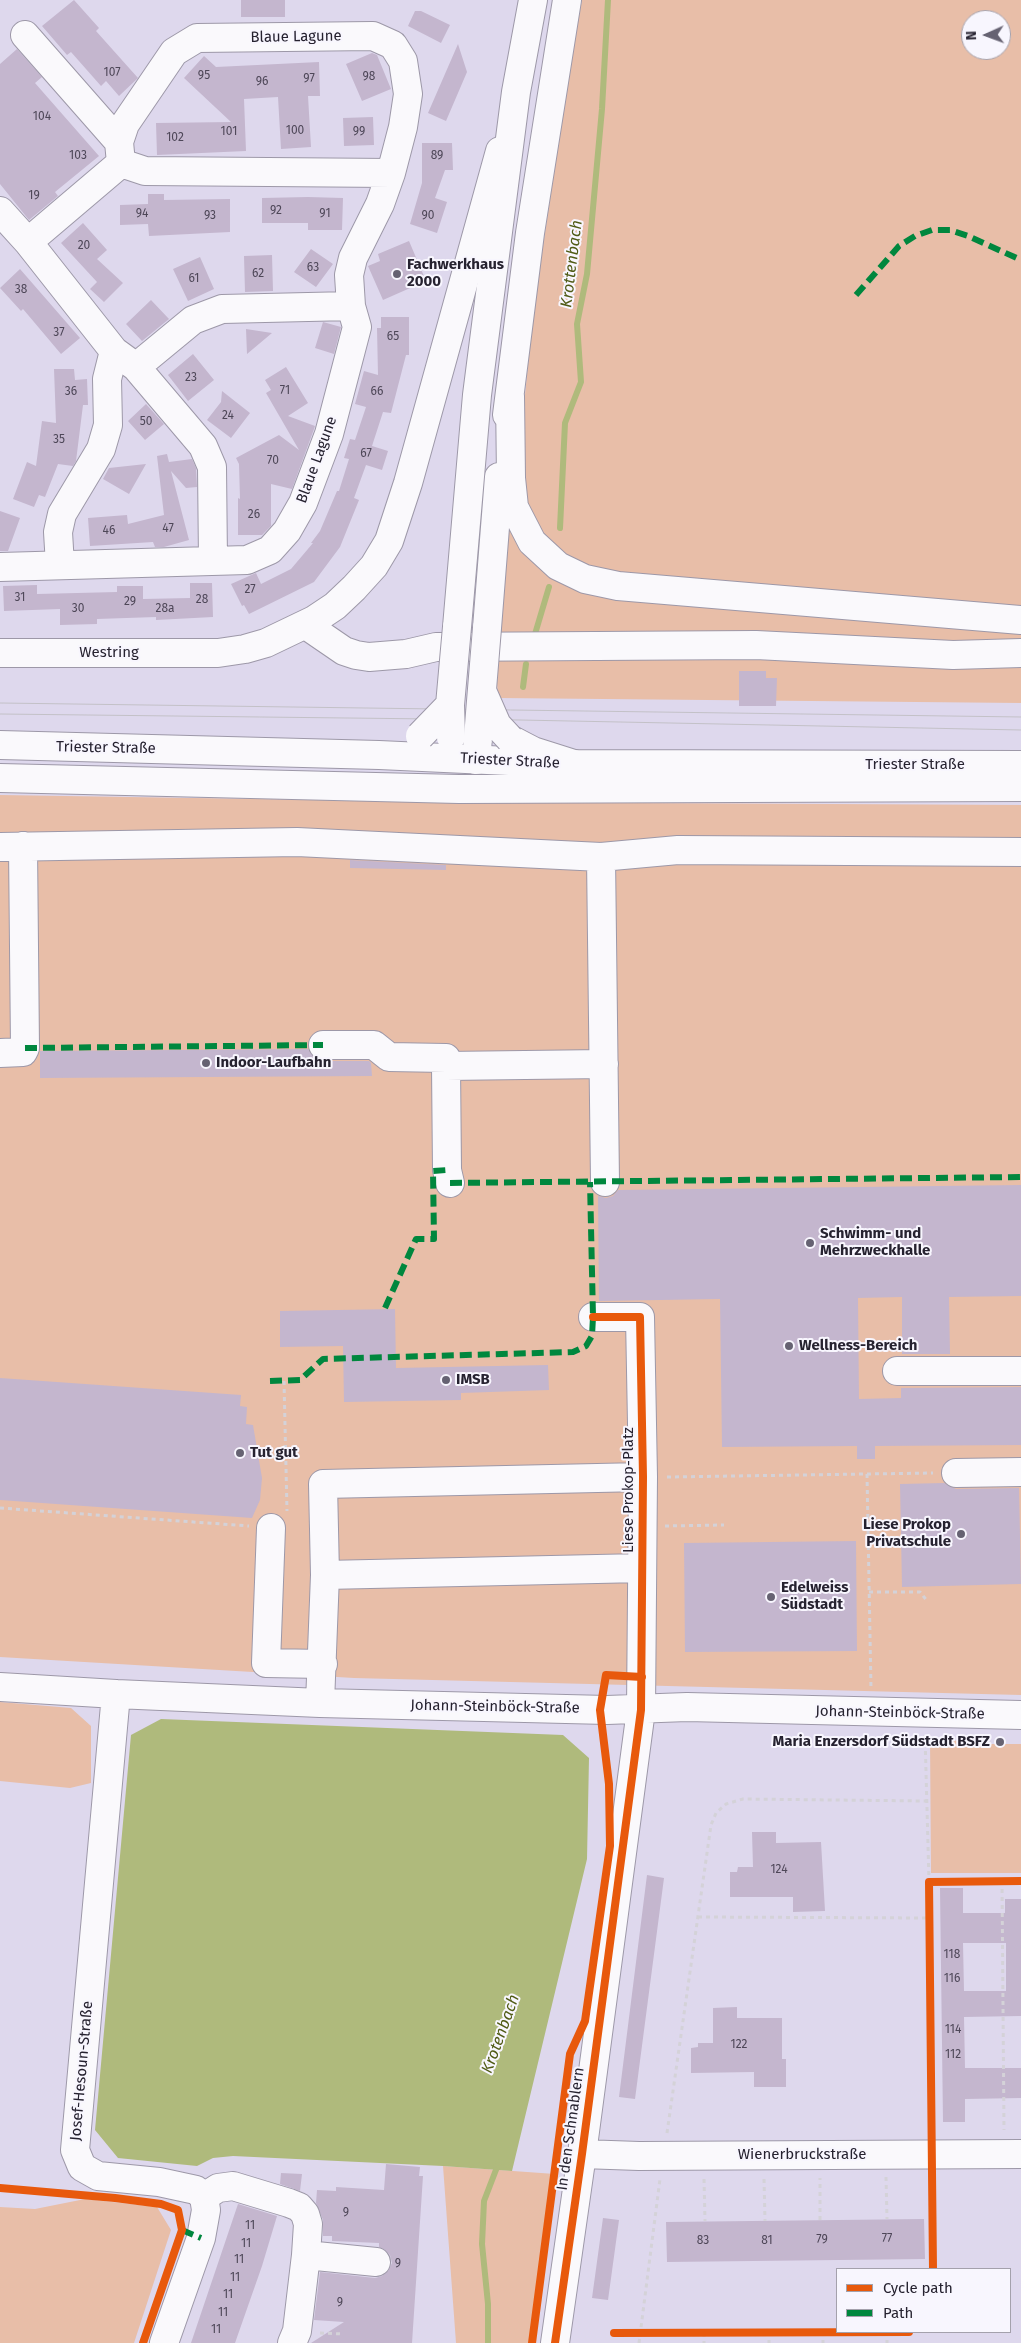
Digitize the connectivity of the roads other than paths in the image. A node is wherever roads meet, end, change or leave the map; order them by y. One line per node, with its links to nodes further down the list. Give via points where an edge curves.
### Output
1 (534, 0): 4 (main road)
2 (567, 0): 12 (main road, via 530,233)
3 (25, 35): 5 (main road)
4 (516, 92): 17 (main road, Westring, via 408,483 388,541 374,566 354,588 335,606); 21 (main road, bridge, via 477,395)
5 (120, 153): 6 (main road, via 145,171); 6 (main road, Blaue Lagune, via 125,124 174,52 197,38 373,36 393,45 403,61 408,94); 8 (main road, Blaue Lagune)
6 (391, 173): 9 (main road, Blaue Lagune, via 380,204 353,258 349,275)
7 (0, 211): 8 (main road)
8 (28, 242): 10 (main road)
9 (351, 306): 11 (main road, via 222,309 193,320); 13 (main road, Blaue Lagune, via 357,327 328,434 303,503 287,531 270,550 247,560)
10 (114, 351): 11 (main road); 14 (main road, via 107,379 108,425 101,449 62,514 58,532)
11 (136, 367): 13 (main road, via 203,446 212,467)
12 (510, 396): 16 (main road, via 514,507 532,542 558,566 585,579 618,586); 20 (main road, bridge, via 499,478)
13 (213, 561): 14 (main road, Blaue Lagune)
14 (60, 565): 15 (main road, Blaue Lagune)
15 (0, 567)
16 (1021, 620)
17 (306, 625): 18 (main road, Westring, via 266,643 218,652); 19 (main road, via 344,651 370,657 436,647 756,645 953,655)
18 (0, 653)
19 (1021, 653)
20 (482, 689): 23 (main road, bridge); 25 (main road, bridge, via 497,725 510,739 533,751)
21 (450, 705): 23 (main road, bridge); 24 (main road, bridge, via 420,736)
22 (0, 745): 24 (main road, Triester Straße)
23 (464, 748): 24 (main road, Triester Straße); 25 (main road, Triester Straße); 29 (main road)
24 (379, 755)
25 (574, 764): 26 (main road, Triester Straße)
26 (1021, 765)
27 (0, 778): 29 (main road, Triester Straße)
28 (1021, 787): 29 (main road, Triester Straße)
29 (458, 789)
30 (12, 847): 32 (main road, via 297,842); 34 (main road, via 25,1048 23,1052)
31 (1021, 852): 32 (main road, via 678,850)
32 (601, 856): 35 (main road)
33 (323, 1045): 36 (main road, via 374,1045 389,1058 446,1058)
34 (0, 1053)
35 (604, 1064): 36 (main road); 37 (main road)
36 (446, 1066): 38 (main road, via 447,1170)
37 (605, 1182)
38 (450, 1183)
39 (593, 1317): 44 (main road, Liese Prokop-Platz, via 640,1317)
40 (896, 1371): 41 (main road)
41 (1021, 1371)
42 (1021, 1472): 43 (main road)
43 (956, 1473)
44 (644, 1478): 46 (main road, Liese Prokop-Platz); 47 (main road, via 323,1484)
45 (271, 1528): 48 (main road, via 266,1663)
46 (642, 1568): 47 (main road); 52 (main road, Liese Prokop-Platz)
47 (325, 1575): 48 (main road)
48 (323, 1664): 51 (main road)
49 (0, 1687): 50 (main road, Johann-Steinböck-Straße)
50 (116, 1694): 51 (main road, Johann-Steinböck-Straße); 57 (main road, Josef-Hesoun-Straße, via 75,2150 82,2167 98,2176 159,2182)
51 (320, 1703): 52 (main road, Johann-Steinböck-Straße)
52 (641, 1710): 53 (main road, Johann-Steinböck-Straße, via 687,1708); 54 (main road, In den Schnablern)
53 (1021, 1715)
54 (582, 2154): 55 (main road, Wienerbruckstraße); 62 (main road, In den Schnablern)
55 (1012, 2154)
56 (280, 2183): 57 (main road, via 226,2170 213,2175)
57 (200, 2193): 58 (main road, via 233,2186 299,2207 308,2224); 60 (main road, via 206,2210 201,2238)
58 (306, 2255): 59 (main road); 61 (main road, via 297,2331)
59 (376, 2262)
60 (164, 2343)
61 (292, 2343)
62 (555, 2343)

